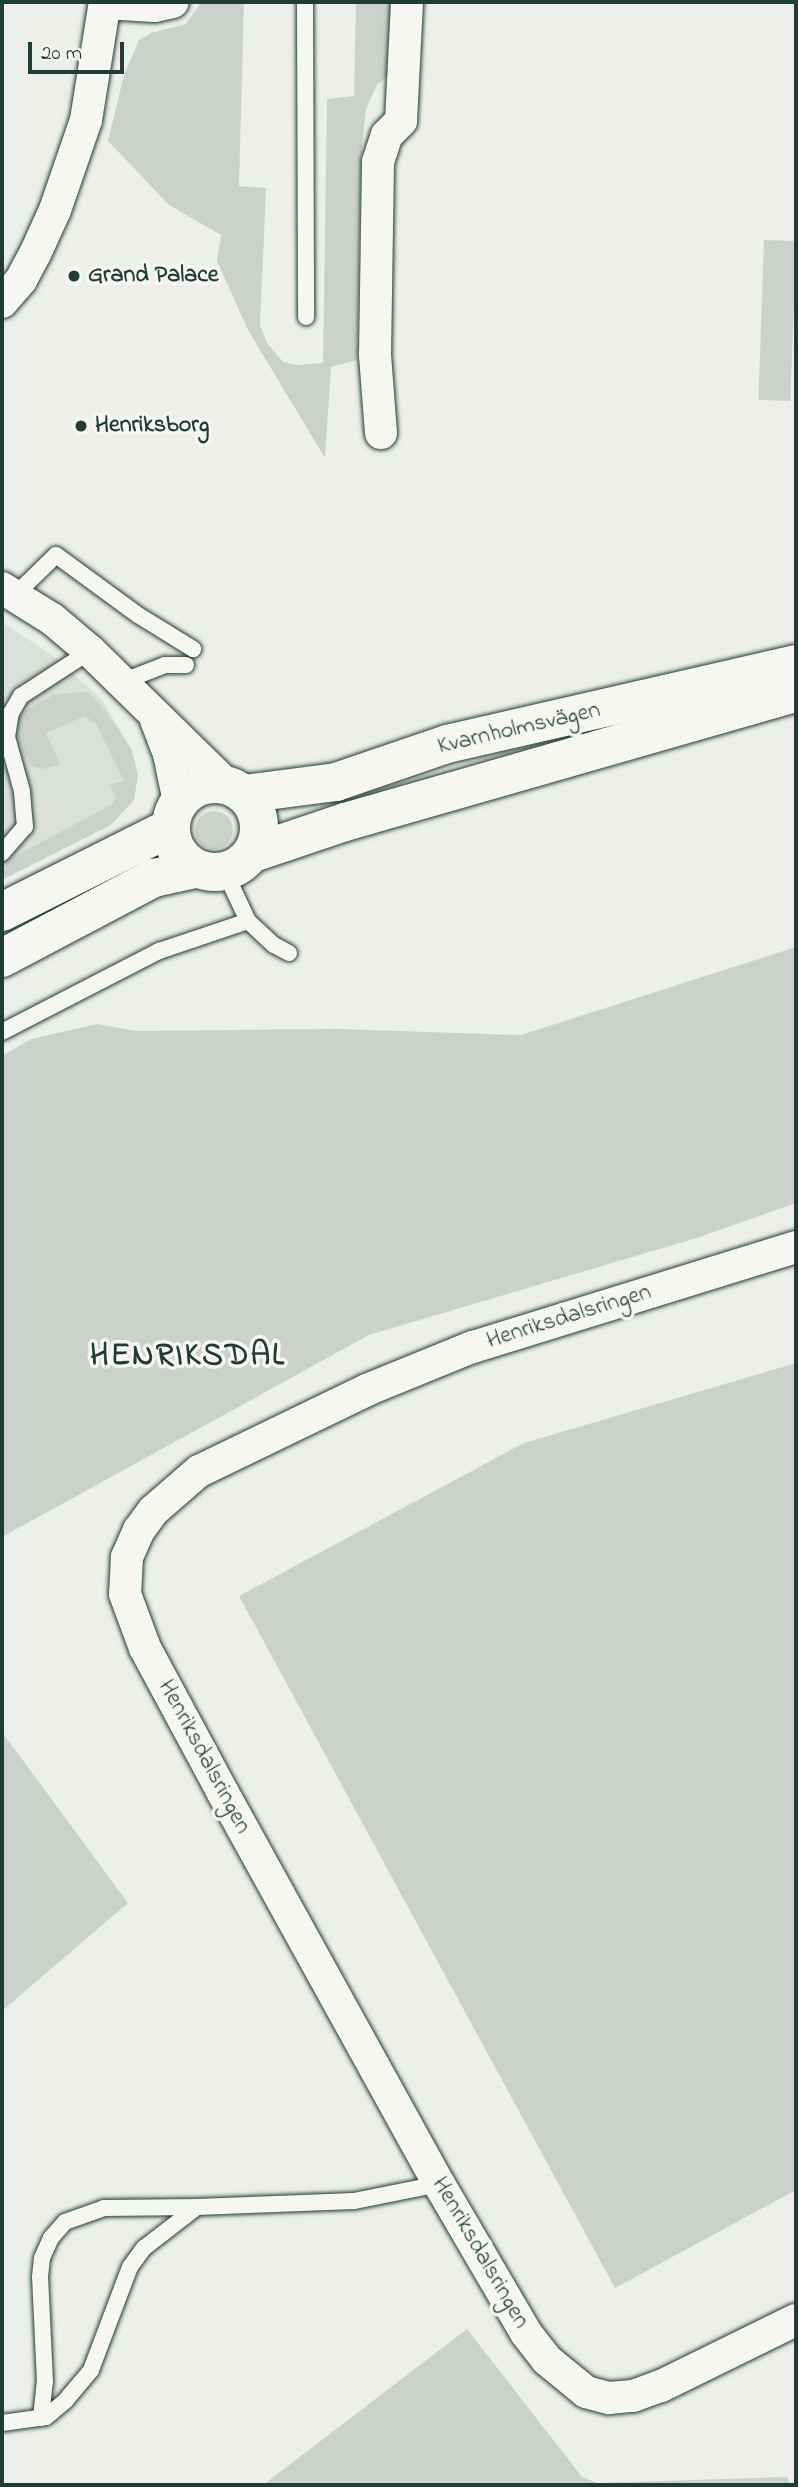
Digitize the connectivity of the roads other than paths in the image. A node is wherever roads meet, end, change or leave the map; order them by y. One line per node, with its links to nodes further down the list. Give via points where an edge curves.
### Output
1 (105, 2): 2 (street, via 154,6); 5 (street, via 82,132 35,254)
2 (173, 2)
3 (305, 2): 6 (lane)
4 (407, 2): 7 (street, via 401,121 387,135 378,162 375,355)
5 (2, 302)
6 (306, 317)
7 (381, 433)
8 (8, 591): 9 (lane, via 56,555); 10 (street)
9 (193, 649)
10 (90, 651): 13 (street); 18 (lane, via 21,696 10,713 7,737 22,791 24,827)
11 (796, 664): 16 (street, Kvarnholmsvägen, via 447,744 336,782)
12 (186, 665): 13 (lane, via 165,665)
13 (124, 681): 15 (street)
14 (796, 693): 19 (street, Kvarnholmsvägen, via 345,822)
15 (156, 719): 16 (street); 17 (street, via 169,754)
16 (235, 789): 17 (street, via 208,783 191,790); 19 (street, via 259,820 261,836)
17 (175, 815): 19 (street, via 175,846 183,859); 20 (street)
18 (2, 853)
19 (224, 865): 21 (lane); 23 (street, Kvarnholmsvägen, via 154,878)
20 (2, 912)
21 (248, 921): 22 (lane); 24 (lane, via 159,951)
22 (289, 953)
23 (2, 958)
24 (2, 1032)
25 (796, 1247): 26 (street, Henriksdalsringen, via 472,1347 369,1389 199,1471 153,1511 127,1557 125,1594 145,1648)
26 (439, 2184): 27 (lane, via 354,2201); 28 (street, Henriksdalsringen, via 526,2333 547,2360 586,2392 609,2398 633,2396)
27 (197, 2207): 29 (lane, via 144,2248 130,2267 91,2370 66,2400); 29 (lane, via 104,2208 65,2222 51,2238 40,2277 45,2382)
28 (796, 2320)
29 (41, 2418): 30 (lane)
30 (2, 2423)

